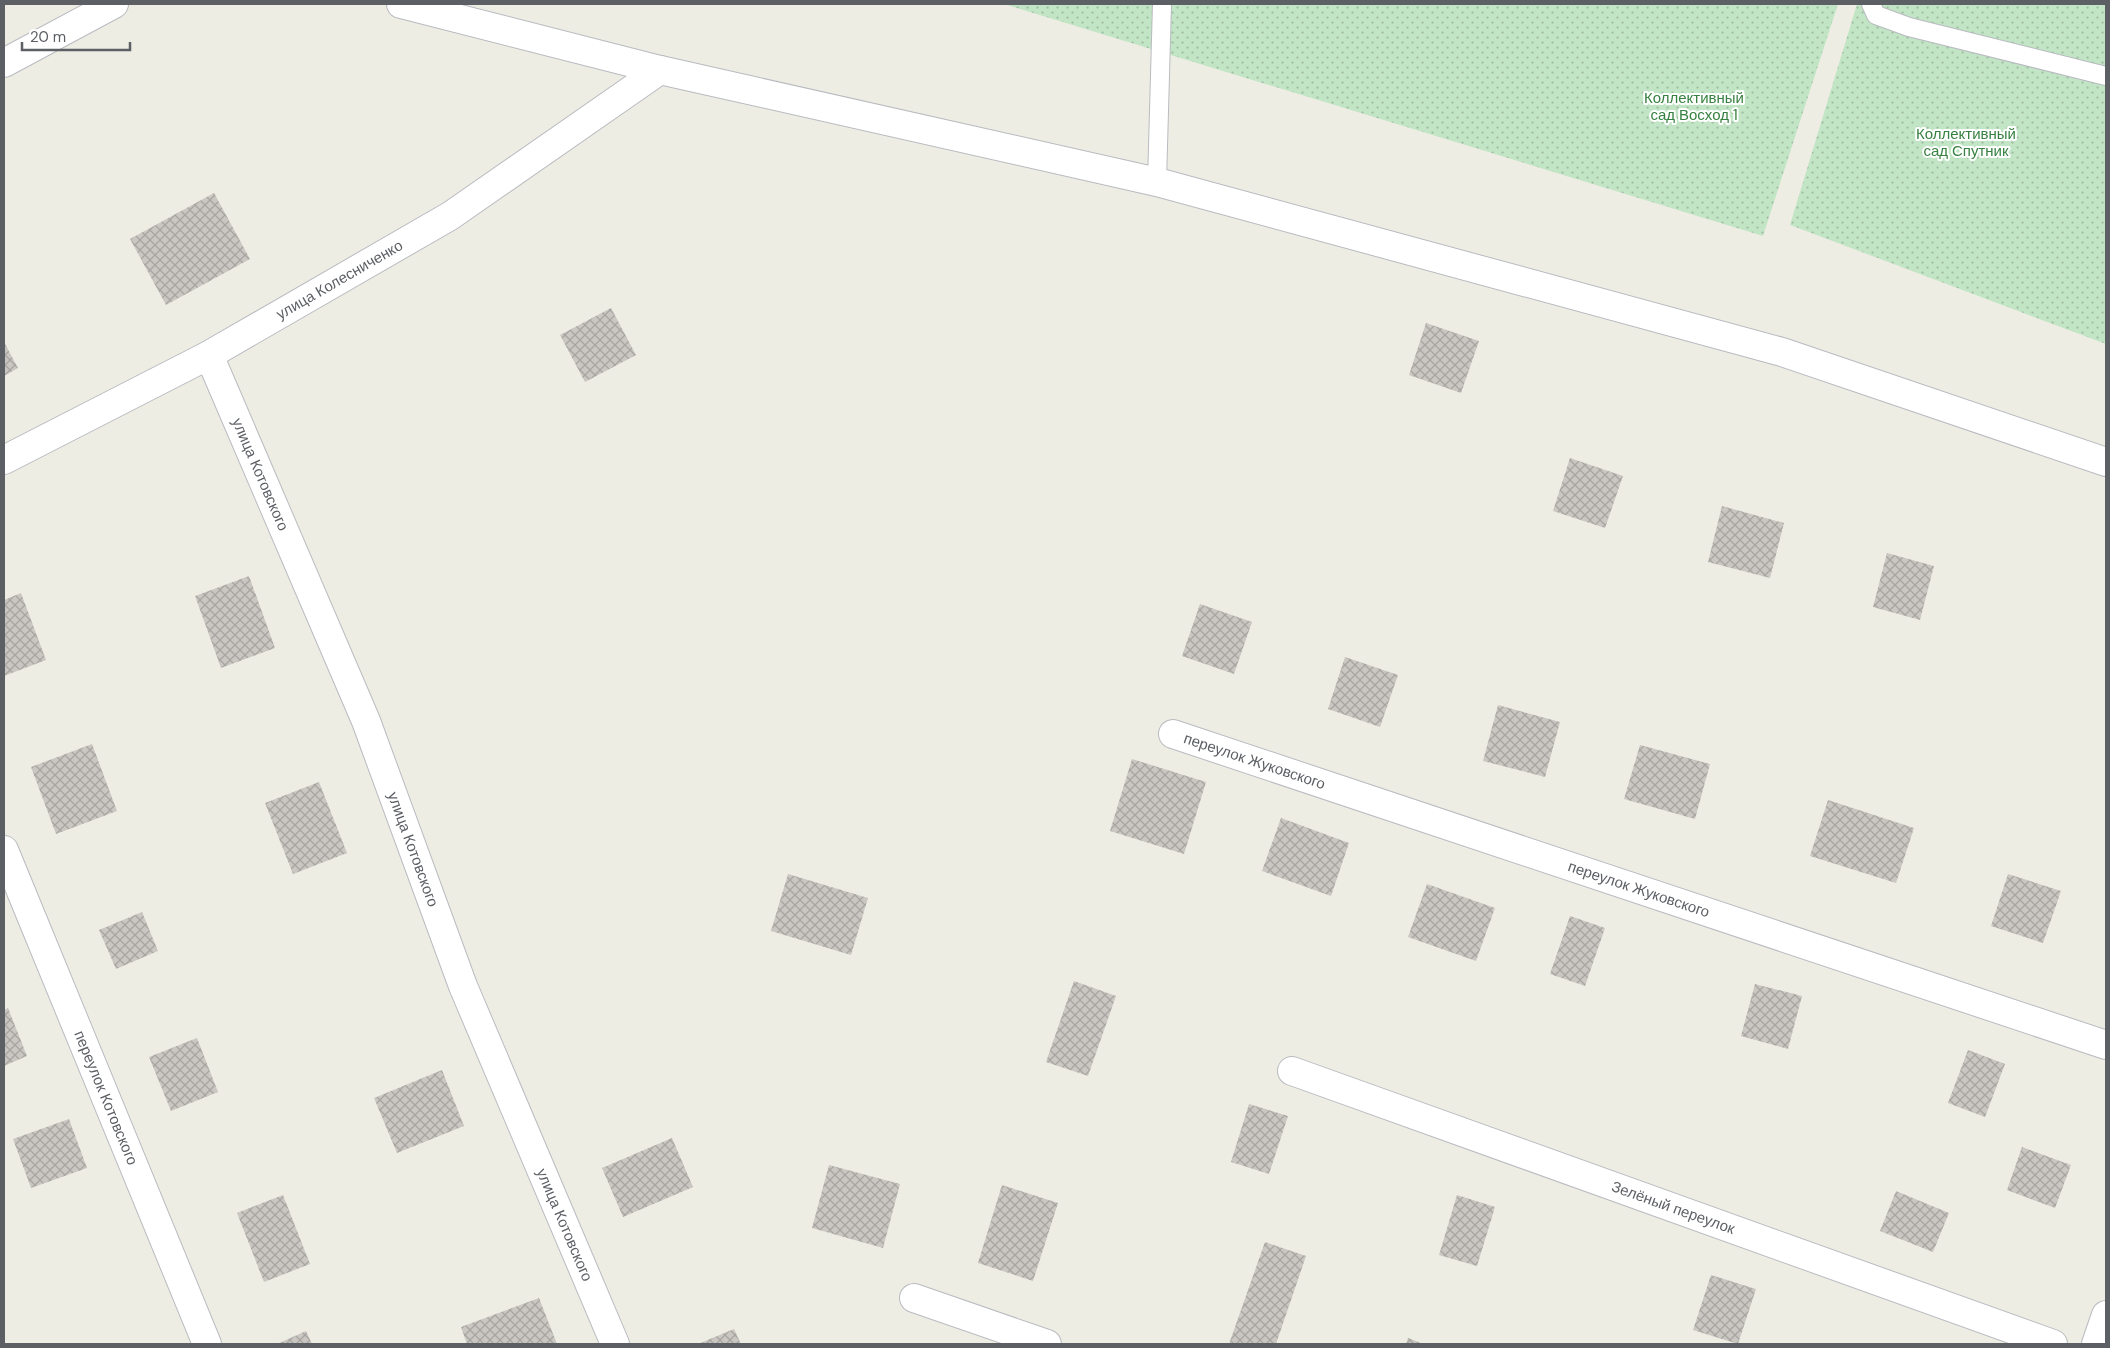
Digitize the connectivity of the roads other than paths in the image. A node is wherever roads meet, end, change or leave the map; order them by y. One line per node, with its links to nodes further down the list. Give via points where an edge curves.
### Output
1 (114, 4): 5 (street)
2 (401, 4): 6 (street)
3 (1162, 4): 8 (lane)
4 (1871, 4): 7 (lane, via 1876,15 1909,27)
5 (4, 63)
6 (660, 70): 8 (street); 9 (street, улица Колесниченко, via 450,216)
7 (2106, 76)
8 (1157, 182): 11 (street, via 1782,352)
9 (209, 355): 10 (street, улица Колесниченко); 19 (street, улица Котовского, via 366,721 463,986)
10 (4, 460)
11 (2106, 462)
12 (1173, 734): 14 (street, переулок Жуковского)
13 (4, 850): 18 (street, переулок Котовского)
14 (2106, 1045)
15 (1292, 1071): 21 (street, Зелёный переулок)
16 (914, 1298): 20 (street)
17 (2106, 1315): 22 (street)
18 (207, 1344)
19 (615, 1344)
20 (1047, 1344)
21 (2053, 1344)
22 (2096, 1344)

